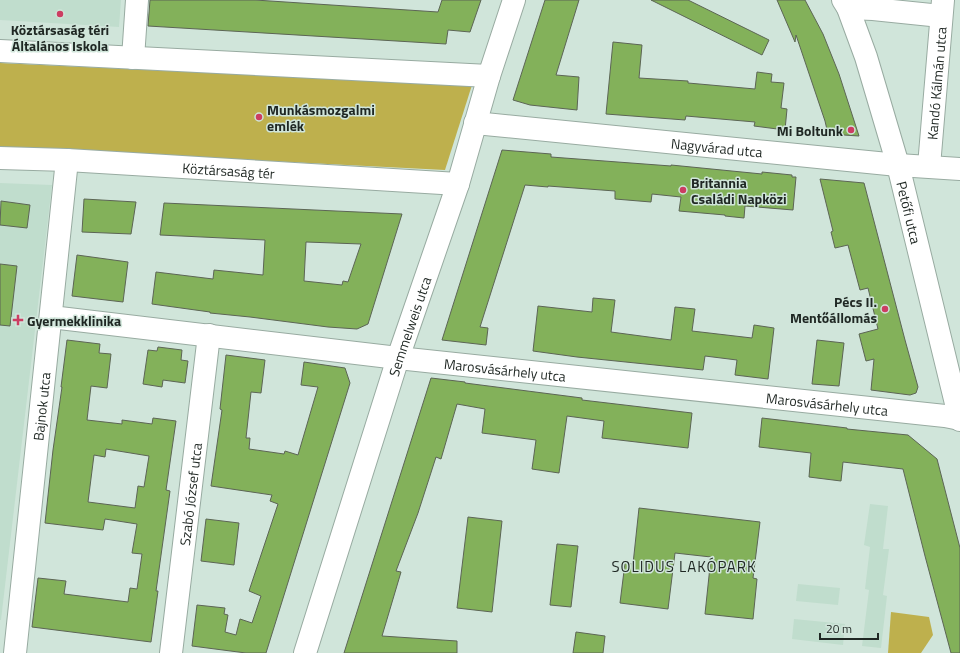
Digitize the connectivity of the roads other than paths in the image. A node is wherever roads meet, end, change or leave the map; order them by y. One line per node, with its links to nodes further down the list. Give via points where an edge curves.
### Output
1 (137, 0): 6 (street)
2 (514, 0): 7 (street, Semmelweis utca)
3 (845, 4): 4 (street, via 873,9); 11 (street, Petőfi utca, via 866,57)
4 (942, 8): 12 (street, Kandó Kálmán utca)
5 (0, 51): 6 (street)
6 (133, 58): 7 (street)
7 (489, 76): 8 (street, Semmelweis utca)
8 (474, 123): 11 (street, Nagyvárad utca); 14 (street, Semmelweis utca)
9 (0, 158): 10 (street, Köztársaság tér)
10 (67, 160): 14 (street, Köztársaság tér); 15 (street, Bajnok utca)
11 (898, 165): 12 (street, Nagyvárad utca); 18 (street, Petőfi utca)
12 (929, 166): 13 (street, Nagyvárad utca)
13 (960, 169)
14 (458, 184): 17 (street, Semmelweis utca)
15 (51, 317): 16 (street, Marosvásárhely utca); 19 (street, Bajnok utca)
16 (209, 335): 17 (street, Marosvásárhely utca); 20 (street, Szabó József utca)
17 (398, 358): 18 (street, Marosvásárhely utca); 21 (street, Semmelweis utca)
18 (960, 419)
19 (15, 653)
20 (171, 653)
21 (305, 653)

